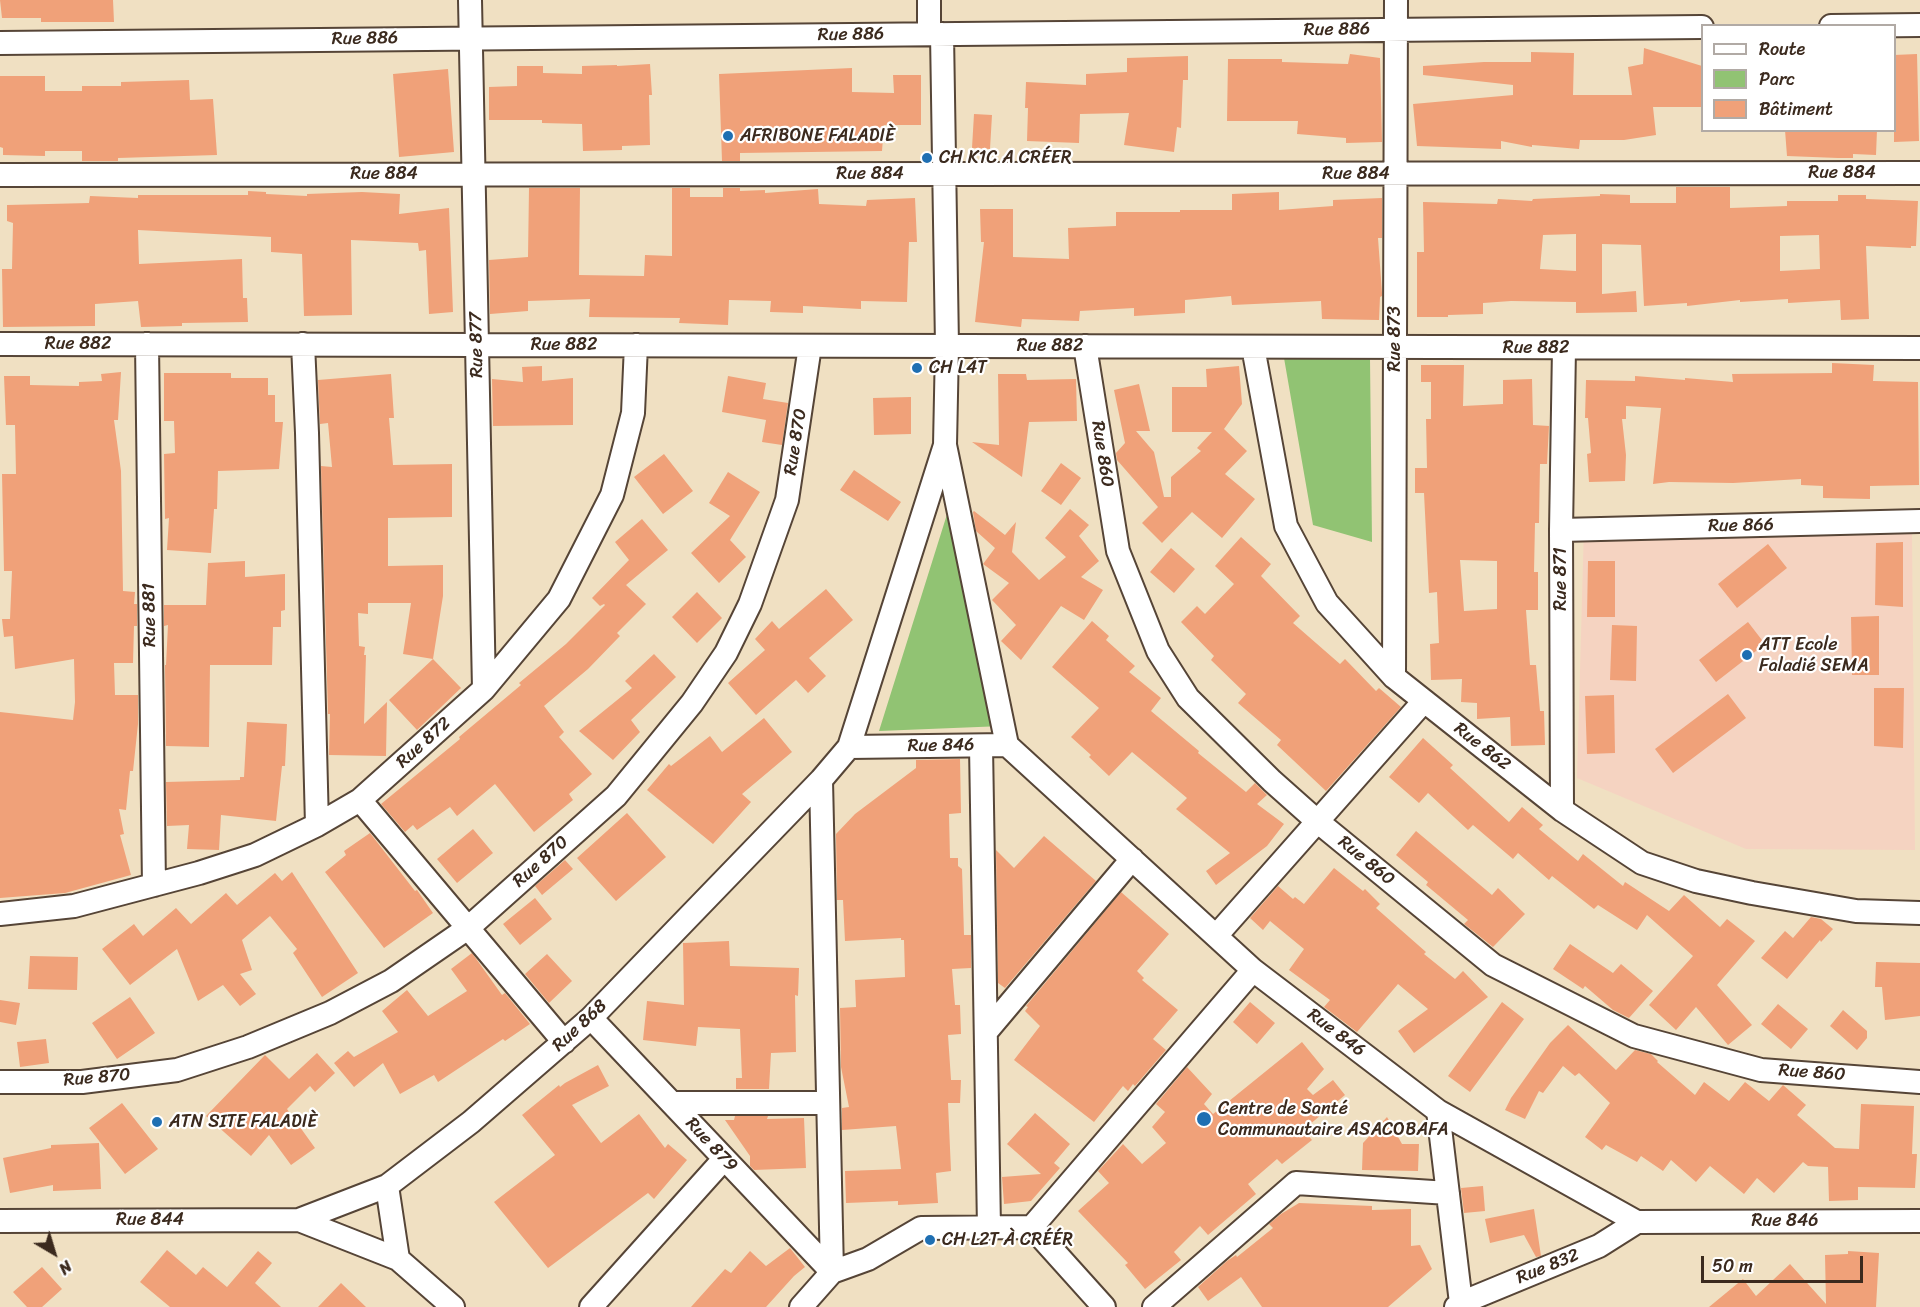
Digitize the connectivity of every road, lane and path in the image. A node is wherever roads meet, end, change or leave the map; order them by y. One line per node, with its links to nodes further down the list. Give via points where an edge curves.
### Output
1 (470, 0): 9 (street, Rue 877)
2 (929, 0): 8 (street)
3 (1395, 0): 7 (street, Rue 873)
4 (1896, 25): 5 (street)
5 (1920, 25)
6 (1701, 27): 7 (street, Rue 886)
7 (1395, 30): 8 (street, Rue 886); 14 (street, Rue 873)
8 (935, 34): 9 (street, Rue 886); 13 (street)
9 (471, 38): 10 (street, Rue 886); 12 (street, Rue 877)
10 (0, 43)
11 (1920, 173): 14 (street, Rue 884)
12 (474, 174): 13 (street, Rue 884); 15 (street, Rue 884); 19 (street, Rue 877)
13 (945, 174): 14 (street, Rue 884); 22 (street)
14 (1395, 174): 25 (street, Rue 873)
15 (0, 175)
16 (0, 344): 17 (street, Rue 882)
17 (147, 344): 18 (street, Rue 882); 43 (street, Rue 881)
18 (303, 344): 19 (street, Rue 882); 41 (street)
19 (477, 345): 20 (street, Rue 882); 32 (street, Rue 877)
20 (636, 345): 21 (street, Rue 882); 32 (street, Rue 872, via 633,414 612,495 559,599)
21 (810, 346): 22 (street, Rue 882); 46 (street, Rue 870, via 787,500 750,604 726,653 692,703 616,796)
22 (947, 346): 23 (street, Rue 882); 28 (street)
23 (1085, 346): 24 (street, Rue 882); 40 (street, Rue 860, via 1118,551 1158,651 1188,698)
24 (1253, 347): 25 (street, Rue 882); 31 (street, Rue 862, via 1286,526 1326,603)
25 (1395, 347): 26 (street, Rue 882); 31 (street, Rue 873)
26 (1564, 348): 27 (street, Rue 882); 30 (street, Rue 871)
27 (1920, 348)
28 (945, 445): 34 (street); 36 (street)
29 (1920, 521): 30 (street, Rue 866)
30 (1561, 530): 39 (street, Rue 871)
31 (1394, 677): 33 (street, Rue 862)
32 (484, 689): 38 (street, Rue 872)
33 (1424, 701): 39 (street, Rue 862); 40 (street)
34 (1007, 745): 35 (street, Rue 846); 42 (street, Rue 846)
35 (981, 746): 36 (street, Rue 846); 50 (street)
36 (849, 747): 37 (street)
37 (821, 780): 49 (street, Rue 868); 55 (street)
38 (360, 800): 41 (street, Rue 872); 46 (street)
39 (1562, 810): 44 (street, Rue 862, via 1642,863 1696,881 1856,911)
40 (1317, 821): 47 (street); 53 (street, Rue 860, via 1493,965 1634,1036 1761,1070)
41 (317, 825): 43 (street, Rue 872, via 255,855)
42 (1132, 859): 47 (street, Rue 846); 50 (street)
43 (154, 885): 45 (street, Rue 872, via 74,906)
44 (1920, 913)
45 (0, 914)
46 (468, 928): 51 (street); 52 (street, Rue 870, via 391,981 340,1008 218,1057 177,1070 82,1082)
47 (1216, 936): 48 (street, Rue 846)
48 (1253, 970): 56 (street, Rue 846); 64 (street)
49 (591, 1018): 51 (street, Rue 868); 54 (street, Rue 879)
50 (986, 1032): 65 (street)
51 (564, 1042): 58 (street, Rue 868, via 471,1122)
52 (0, 1082)
53 (1920, 1082)
54 (672, 1103): 55 (street); 57 (street, Rue 879)
55 (828, 1103): 67 (street)
56 (1438, 1111): 59 (street); 63 (street, Rue 846)
57 (724, 1159): 67 (street, Rue 879); 70 (street)
58 (387, 1186): 60 (street, Rue 868); 66 (street)
59 (1448, 1193): 68 (street); 73 (street, via 1296,1183)
60 (299, 1220): 61 (street, Rue 844); 66 (street)
61 (0, 1221)
62 (1920, 1221): 63 (street, Rue 846)
63 (1637, 1222): 68 (street, Rue 832, via 1599,1246)
64 (1032, 1227): 65 (street); 72 (street)
65 (989, 1228): 67 (street, via 921,1228 868,1259)
66 (398, 1259): 69 (street)
67 (832, 1272): 71 (street)
68 (1459, 1305)
69 (453, 1307)
70 (591, 1307)
71 (801, 1307)
72 (1104, 1307)
73 (1154, 1307)

